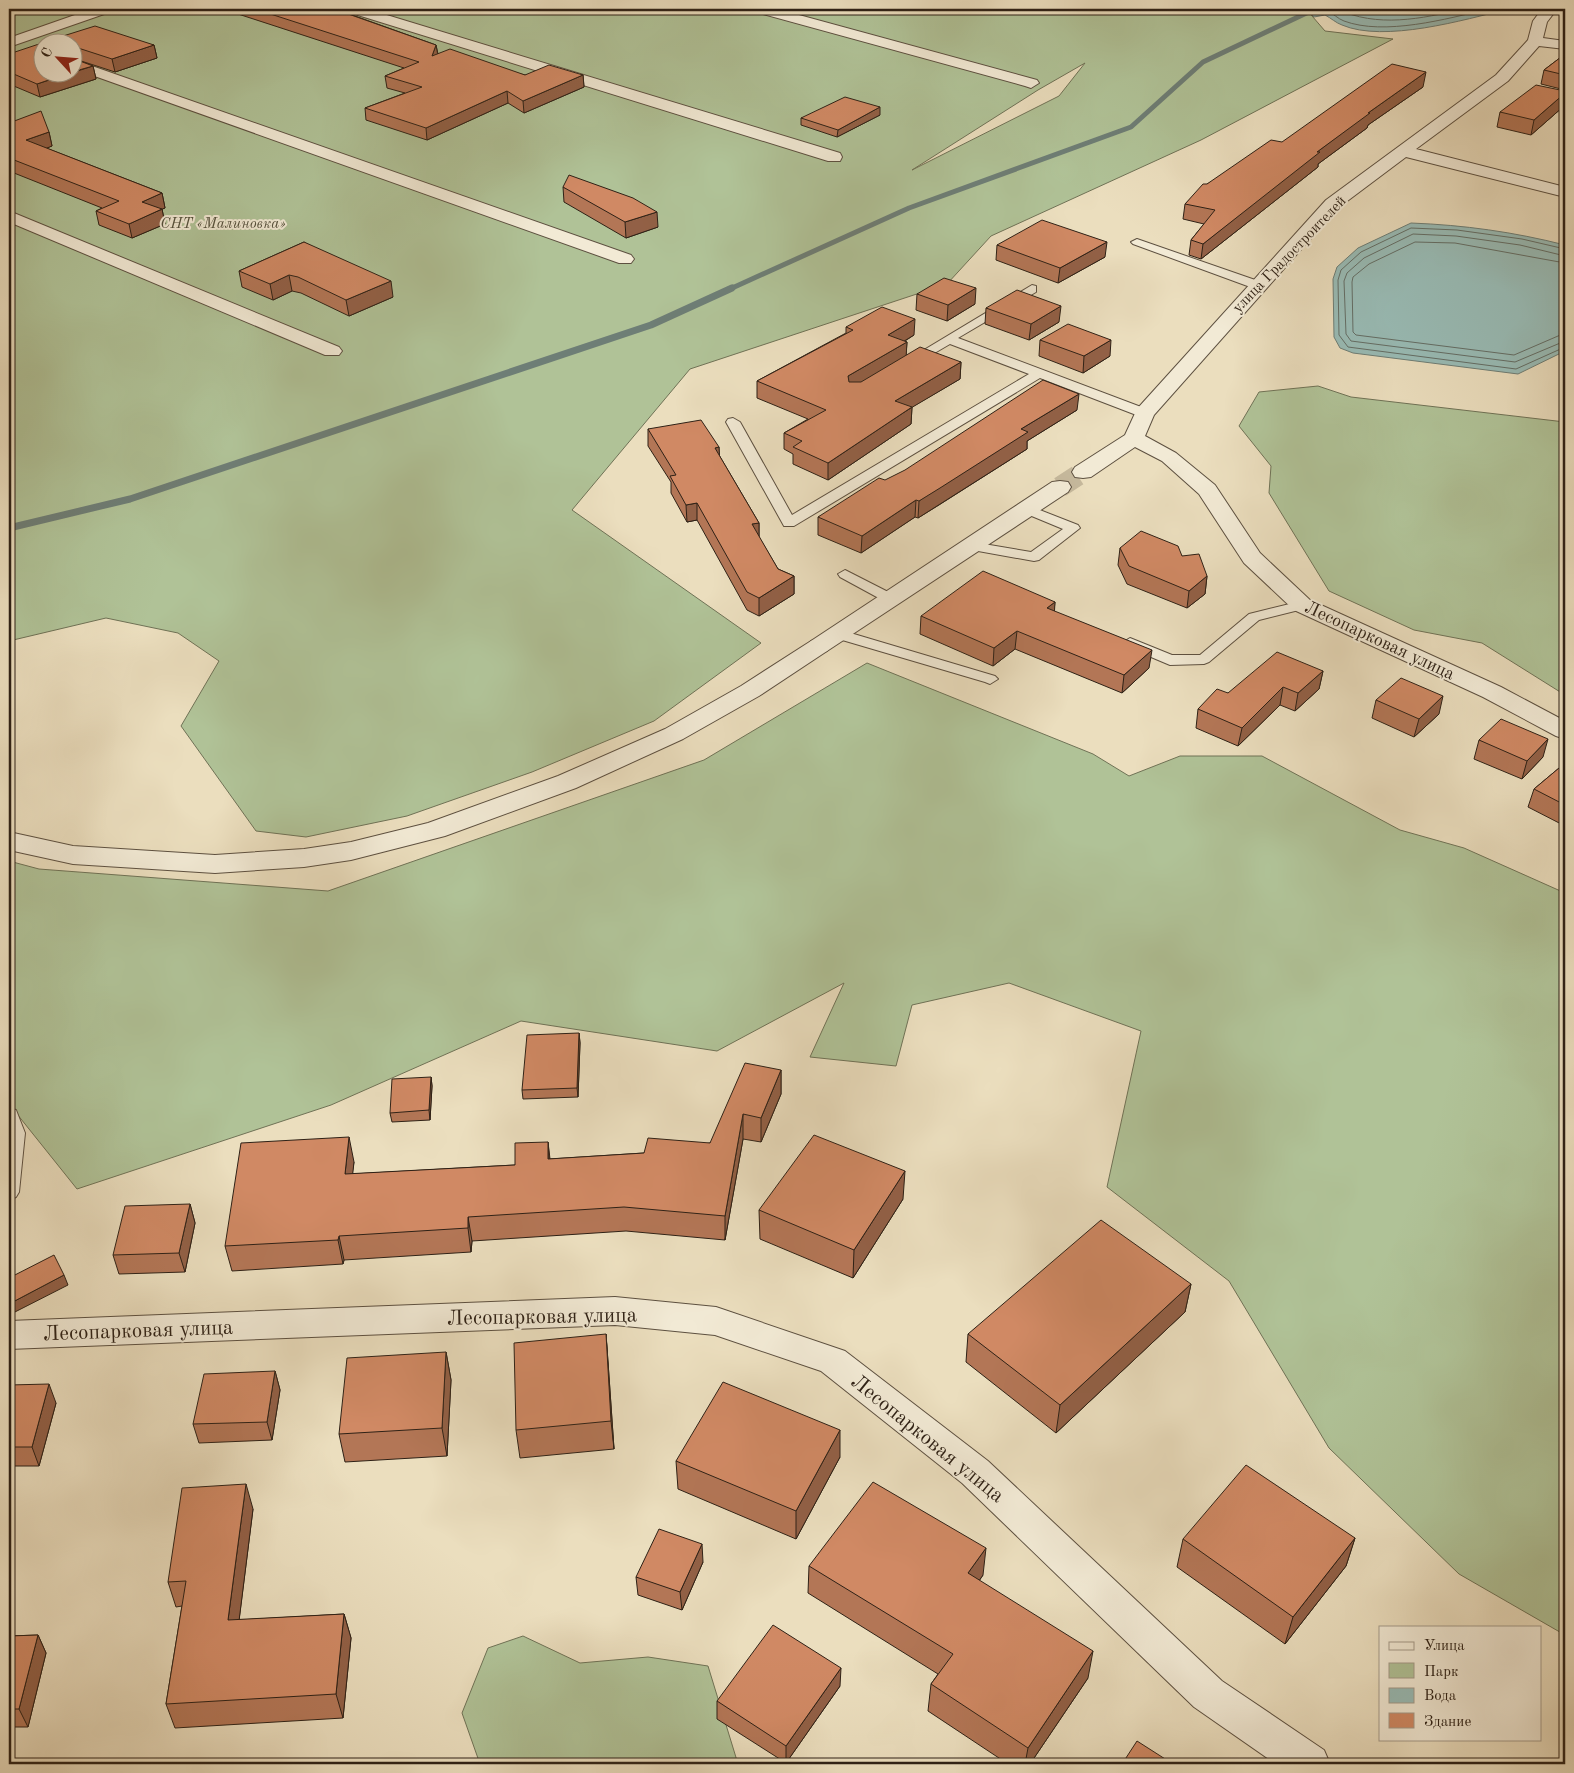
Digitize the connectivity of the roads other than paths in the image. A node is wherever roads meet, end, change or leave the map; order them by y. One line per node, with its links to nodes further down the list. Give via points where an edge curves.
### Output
1 (105, 9): 6 (street)
2 (353, 9): 12 (street)
3 (761, 9): 10 (street)
4 (1550, 9): 5 (street, улица Градостроителей, via 1540,22)
5 (1536, 41): 7 (street); 11 (street, улица Градостроителей, via 1502,78)
6 (11, 42): 8 (street)
7 (1565, 45)
8 (32, 49)
9 (82, 67): 16 (street)
10 (1031, 83)
11 (1403, 152): 13 (street); 17 (street, улица Градостроителей, via 1332,204)
12 (834, 157)
13 (1565, 192)
14 (9, 216): 20 (street)
15 (1137, 242): 17 (lane)
16 (625, 259)
17 (1257, 285): 23 (street, улица Градостроителей)
18 (1032, 288): 19 (lane)
19 (949, 339): 21 (lane); 22 (lane)
20 (332, 351)
21 (898, 369)
22 (1038, 373): 23 (lane); 24 (lane, via 789,523)
23 (1144, 413): 25 (street, улица Градостроителей)
24 (733, 422)
25 (1134, 438): 26 (street); 32 (street, Лесопарковая улица, via 1169,457 1207,490 1252,558)
26 (1083, 472)
27 (1060, 487): 28 (street)
28 (1027, 509): 29 (street); 29 (lane, via 1072,528 1034,556)
29 (972, 546): 31 (street)
30 (845, 574): 31 (lane)
31 (890, 599): 34 (street)
32 (1302, 605): 33 (lane, via 1254,617 1204,659 1170,660); 36 (street, Лесопарковая улица, via 1492,692)
33 (1117, 638)
34 (828, 640): 35 (lane); 37 (street, via 750,691 674,734 567,782 436,830 351,851 215,864 74,855)
35 (990, 680)
36 (1565, 731)
37 (9, 841)
38 (9, 1115): 39 (lane, via 15,1132)
39 (9, 1192)
40 (9, 1335): 41 (street, Лесопарковая улица, via 615,1311 716,1321 833,1361 975,1472 1208,1694)
41 (1310, 1764)

